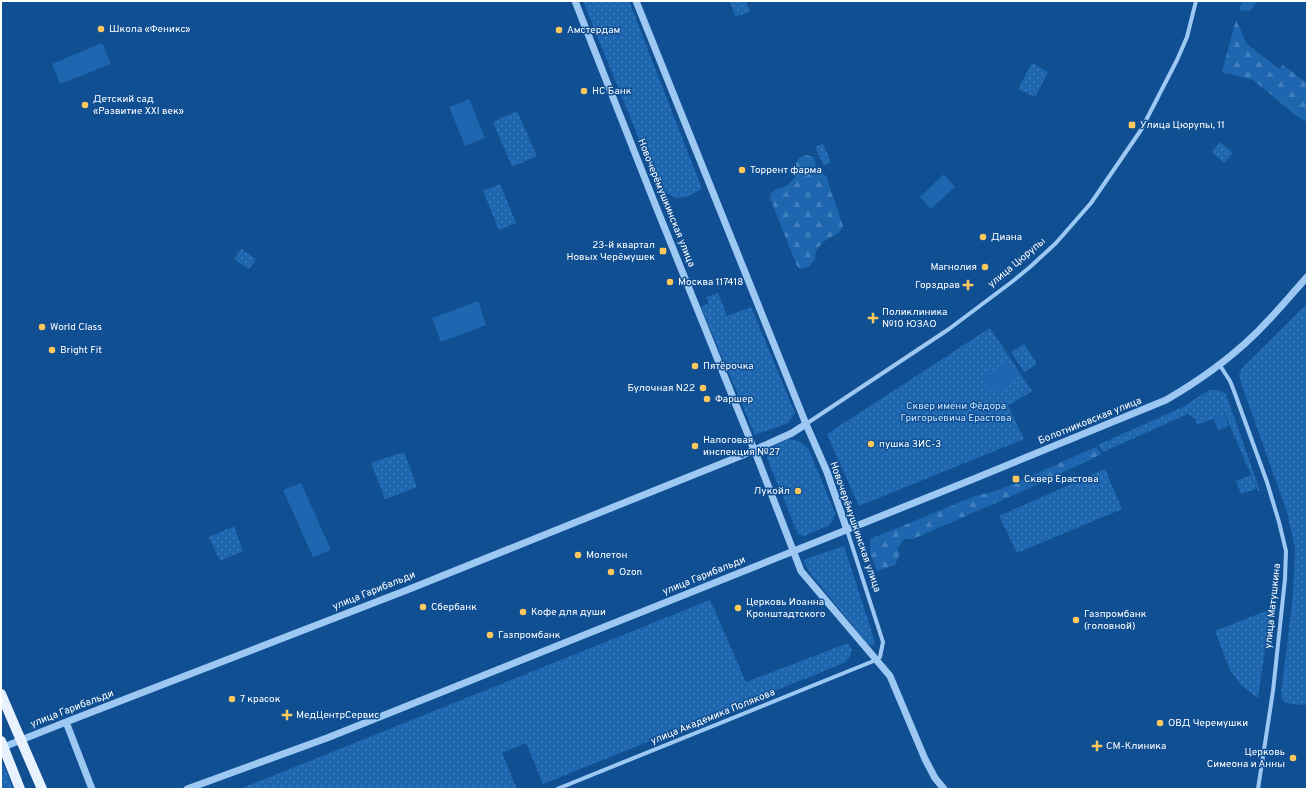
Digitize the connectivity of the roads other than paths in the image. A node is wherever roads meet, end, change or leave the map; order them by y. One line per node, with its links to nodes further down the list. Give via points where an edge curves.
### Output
1 (575, 1): 7 (street, Новочерёмушкинская улица)
2 (636, 1): 6 (street, Новочерёмушкинская улица)
3 (1196, 1): 6 (street, улица Цюрупы, via 1179,54 1141,130 1091,203 1060,239 1024,272 949,329)
4 (1307, 277): 5 (street, Болотниковская улица, via 1252,337)
5 (1219, 364): 8 (street, Болотниковская улица, via 1181,391 1149,407); 21 (street, улица Матушкина, via 1234,391 1273,502 1286,551 1273,691)
6 (806, 424): 7 (street, улица Цюрупы); 8 (street, Новочерёмушкинская улица, via 827,472)
7 (754, 450): 9 (street, Новочерёмушкинская улица); 12 (street, улица Гарибальди, via 407,590)
8 (847, 530): 9 (street, улица Гарибальди); 10 (street, Новочерёмушкинская улица, via 882,642 880,657)
9 (794, 551): 10 (street, Новочерёмушкинская улица, via 805,577); 18 (street, улица Гарибальди, via 327,738)
10 (876, 660): 19 (street, улица Академика Полякова); 20 (street, Новочерёмушкинская улица, via 890,676 925,759)
11 (1, 694): 13 (main road)
12 (66, 722): 13 (street, улица Гарибальди); 17 (street)
13 (20, 740): 14 (street, улица Гарибальди); 16 (main road)
14 (2, 746): 15 (main road)
15 (20, 789)
16 (42, 789)
17 (92, 789)
18 (187, 789)
19 (557, 789)
20 (944, 789)
21 (1258, 789)

